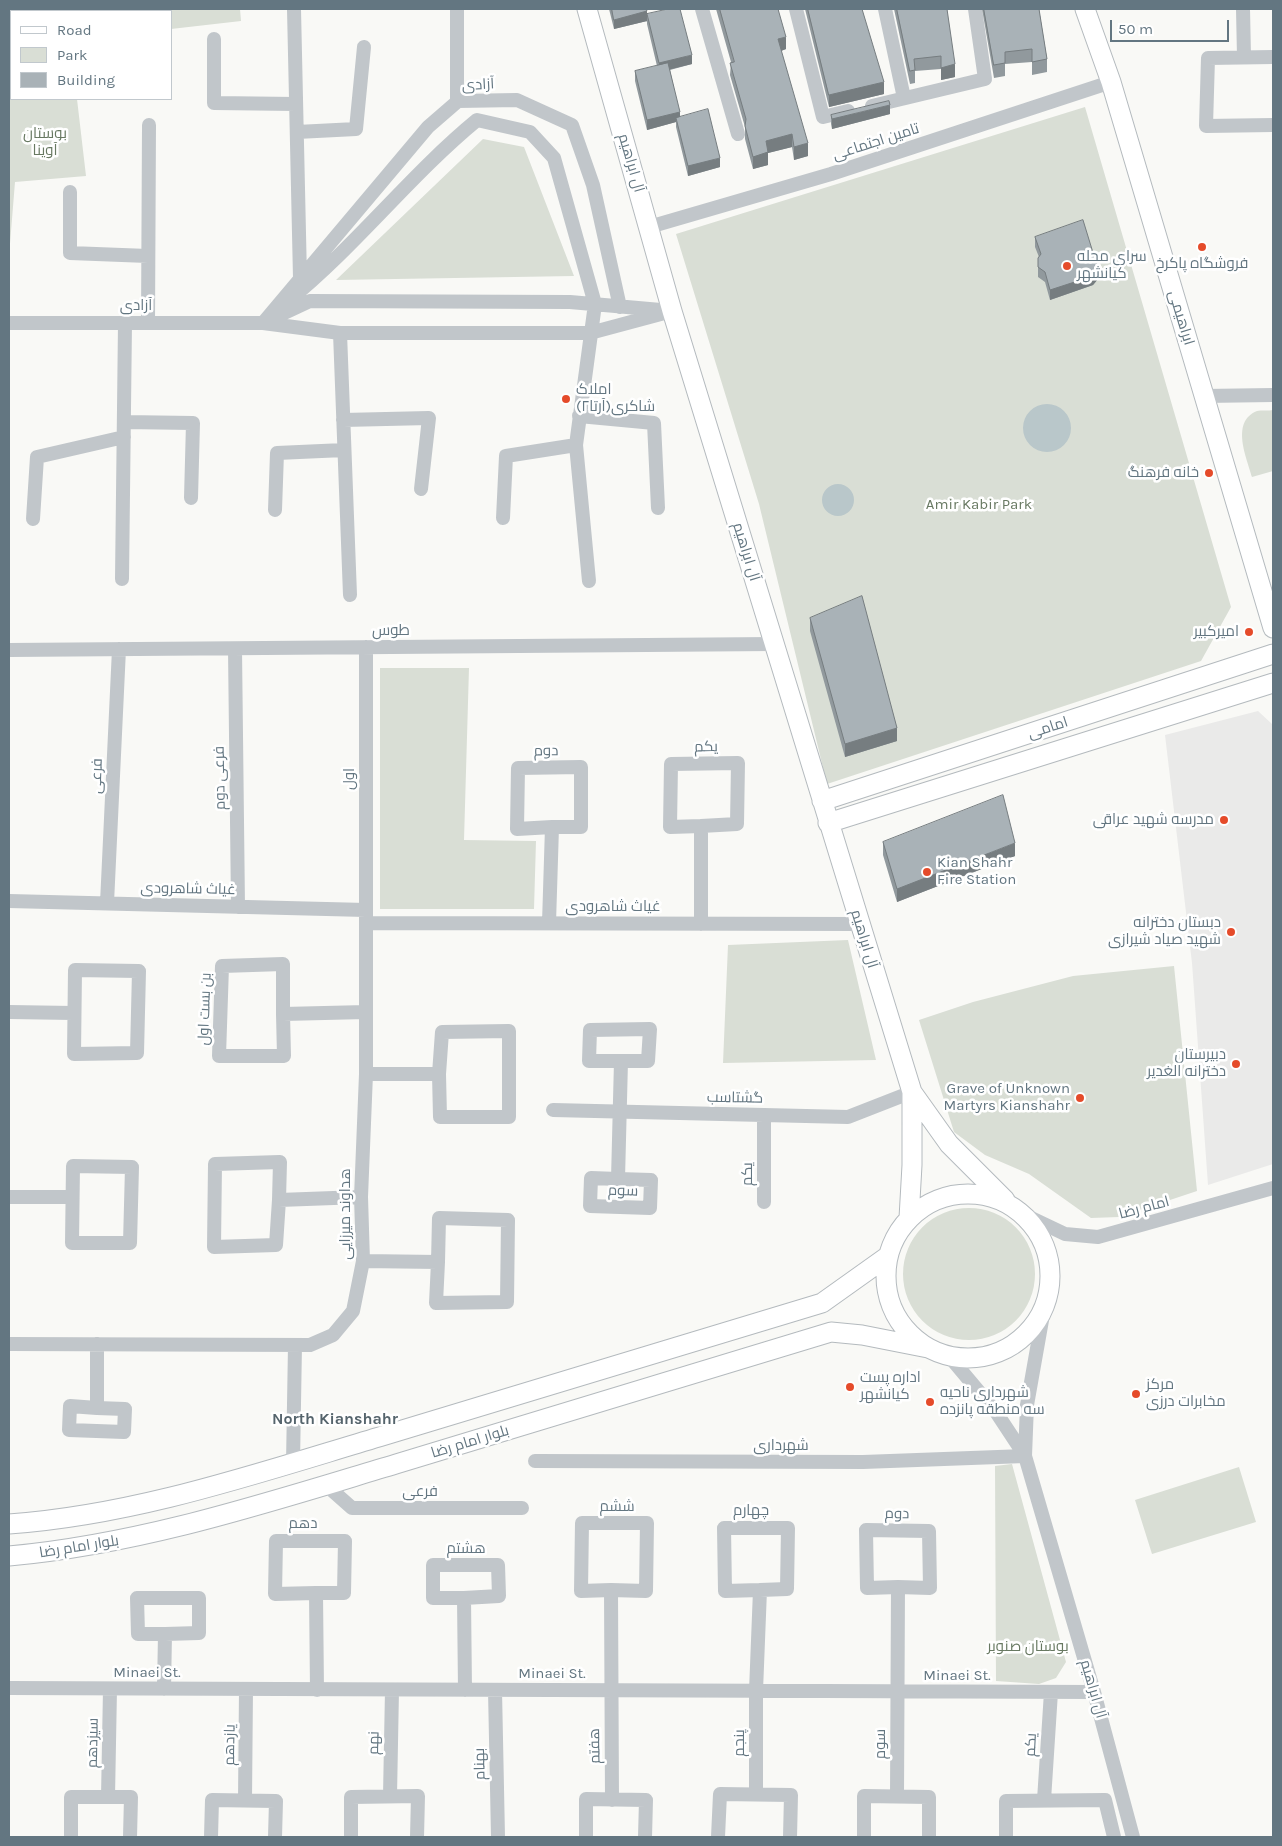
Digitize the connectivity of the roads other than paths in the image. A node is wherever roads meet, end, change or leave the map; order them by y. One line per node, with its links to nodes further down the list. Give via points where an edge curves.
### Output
1 (294, 9): 17 (street)
2 (456, 9): 16 (street)
3 (588, 9): 23 (main road, آل ابراهیم)
4 (702, 9): 21 (street)
5 (796, 9): 15 (street, via 823,117)
6 (884, 9): 15 (street)
7 (975, 9): 15 (street, via 984,79)
8 (1085, 9): 14 (main road, ابراهیمی)
9 (1243, 9): 12 (street)
10 (214, 39): 17 (street, via 214,103)
11 (364, 47): 20 (street, via 356,129)
12 (1244, 57): 13 (street); 19 (street, via 1208,58 1206,126)
13 (1273, 57)
14 (1111, 82): 23 (street, تامین اجتماعی, via 831,174); 36 (main road, ابراهیمی)
15 (904, 98)
16 (457, 101): 25 (street, آزادی, via 428,127); 27 (street, آزادی, via 517,100 572,125 593,184)
17 (296, 104): 20 (street)
18 (149, 124): 24 (street)
19 (1273, 125)
20 (297, 132): 25 (street)
21 (738, 134)
22 (70, 192): 24 (street, via 70,253)
23 (649, 227): 28 (main road, آل ابراهیم)
24 (148, 256): 32 (street)
25 (300, 278): 29 (street, آزادی)
26 (595, 304): 27 (street, آزادی); 29 (street, آزادی, via 310,302); 29 (street, via 554,158 530,132 477,120 447,145 320,276); 34 (street)
27 (620, 307): 28 (street, آزادی)
28 (672, 312): 34 (street, آزادی); 53 (main road, آل ابراهیم)
29 (263, 322): 32 (street, آزادی); 33 (street, آزادی)
30 (9, 323): 31 (street, آزادی)
31 (125, 323): 32 (street, آزادی); 39 (street)
32 (148, 323)
33 (340, 333): 34 (street, آزادی); 38 (street)
34 (590, 333): 37 (street)
35 (1273, 395): 36 (street)
36 (1204, 396): 52 (main road, ابراهیمی)
37 (579, 416): 41 (street); 45 (street, via 654,423)
38 (343, 420): 42 (street); 43 (street, via 429,418)
39 (124, 422): 40 (street); 44 (street, via 193,423)
40 (124, 437): 48 (street, via 36,457); 49 (street)
41 (576, 445): 47 (street, via 506,456); 50 (street)
42 (344, 450): 46 (street, via 277,453); 51 (street)
43 (421, 489)
44 (191, 498)
45 (658, 508)
46 (275, 510)
47 (503, 518)
48 (33, 519)
49 (122, 579)
50 (588, 580)
51 (350, 595)
52 (1273, 628)
53 (774, 644): 54 (street, طوس); 60 (main road, آل ابراهیم)
54 (366, 647): 55 (street, طوس); 67 (street, اول)
55 (235, 648): 56 (street, طوس); 66 (street, فرعی دوم)
56 (119, 649): 57 (street, طوس); 65 (street, فرعی)
57 (9, 650)
58 (1273, 654): 60 (main road, امامی)
59 (1273, 684): 61 (main road, امامی)
60 (822, 802): 61 (main road, آل ابراهیم)
61 (828, 823): 70 (main road, آل ابراهیم)
62 (701, 826): 62 (street, یکم, via 670,827 671,764 738,763 737,824); 69 (street)
63 (552, 827): 63 (street, دوم, via 517,829 518,768 581,766 581,827); 68 (street)
64 (9, 901): 65 (street, غیاث شاهرودی)
65 (107, 903): 66 (street, غیاث شاهرودی)
66 (238, 907): 67 (street, غیاث شاهرودی)
67 (366, 916): 68 (street, غیاث شاهرودی); 72 (street, هداوند میرزایی)
68 (550, 923): 69 (street, غیاث شاهرودی)
69 (701, 924): 70 (street, غیاث شاهرودی)
70 (859, 924): 78 (main road, آل ابراهیم)
71 (9, 1012): 73 (street)
72 (366, 1012): 74 (street); 76 (street, هداوند میرزایی)
73 (73, 1013): 73 (street, via 75,970 139,971 137,1053 74,1054)
74 (282, 1014): 74 (street, بن بست اول, via 283,964 222,966 219,1056 284,1056)
75 (621, 1061): 75 (street, via 589,1061 590,1030 650,1029 648,1061); 80 (street)
76 (366, 1074): 77 (street); 86 (street, هداوند میرزایی)
77 (440, 1074): 77 (street, via 440,1117 509,1117 508,1032 442,1032)
78 (912, 1092): 81 (street, گشتاسب, via 848,1117); 89 (main road, via 948,1144); 91 (main road)
79 (553, 1110): 80 (street, گشتاسب)
80 (620, 1112): 81 (street, گشتاسب); 82 (street, سوم)
81 (764, 1115): 88 (street, یکم)
82 (618, 1179): 82 (street, سوم, via 651,1180 650,1208 590,1206 590,1178)
83 (1273, 1188): 90 (street, امام رضا, via 1098,1237 1065,1234)
84 (9, 1197): 85 (street)
85 (72, 1198): 85 (street, via 73,1166 132,1167 130,1243 72,1243)
86 (361, 1198): 87 (street); 93 (street, هداوند میرزایی)
87 (279, 1200): 87 (street, via 280,1162 215,1164 214,1247 276,1245)
88 (764, 1202)
89 (1007, 1202): 90 (main road); 91 (main road, via 987,1195 945,1196 925,1205)
90 (1025, 1215): 95 (main road, via 1038,1231 1051,1269 1050,1290)
91 (909, 1218): 92 (main road, via 896,1236)
92 (888, 1256): 99 (main road, via 889,1299 897,1318 911,1336); 104 (main road, بلوار امام رضا, via 822,1303)
93 (363, 1261): 94 (street); 98 (street, هداوند میرزایی, via 353,1312 333,1335 310,1345)
94 (438, 1262): 94 (street, via 436,1303 507,1302 508,1220 439,1218)
95 (1044, 1309): 100 (main road, via 1015,1344 994,1354 972,1358); 102 (street, via 1027,1405)
96 (9, 1344): 97 (street, هداوند میرزایی)
97 (97, 1344): 98 (street, هداوند میرزایی); 101 (street)
98 (295, 1345): 104 (street)
99 (928, 1348): 100 (main road); 105 (main road, بلوار امام رضا, via 831,1332)
100 (948, 1356): 102 (street, via 996,1412)
101 (97, 1408)
102 (1026, 1456): 103 (street, شهرداری, via 863,1462); 127 (street, آل ابراهیم)
103 (535, 1461)
104 (293, 1463): 107 (main road, بلوار امام رضا, via 119,1510 57,1521)
105 (326, 1485): 106 (street, فرعی, via 352,1508); 108 (main road, بلوار امام رضا, via 126,1540 61,1552)
106 (522, 1508)
107 (9, 1524)
108 (9, 1556)
109 (898, 1587): 109 (street, دوم, via 866,1588 866,1530 929,1531 930,1588); 125 (street)
110 (611, 1590): 110 (street, ششم, via 580,1591 582,1523 647,1523 646,1591); 123 (street)
111 (760, 1590): 111 (street, چهارم, via 725,1591 724,1528 788,1528 787,1589); 124 (street)
112 (316, 1593): 112 (street, دهم, via 276,1594 276,1540 345,1541 344,1593); 119 (street)
113 (464, 1598): 113 (street, هشتم, via 433,1598 433,1565 498,1565 499,1596); 121 (street)
114 (165, 1634): 114 (street, via 138,1634 137,1598 199,1598 199,1633); 117 (street)
115 (9, 1688): 116 (street, Minaei St.)
116 (110, 1689): 117 (street, Minaei St.); 131 (street, سیزدهم)
117 (164, 1689): 118 (street, Minaei St.)
118 (246, 1690): 119 (street, Minaei St.); 132 (street, یازدهم)
119 (317, 1690): 120 (street, Minaei St.)
120 (392, 1690): 121 (street, Minaei St.); 129 (street, نهم)
121 (464, 1690): 122 (street, Minaei St.)
122 (495, 1690): 123 (street, Minaei St.); 141 (street, بهنام)
123 (611, 1691): 124 (street, Minaei St.); 133 (street, هفتم)
124 (756, 1691): 125 (street, Minaei St.); 128 (street, پنجم)
125 (898, 1692): 126 (street, Minaei St.); 130 (street, سوم)
126 (1051, 1692): 127 (street, Minaei St.); 134 (street, یکم)
127 (1094, 1692): 150 (street, آل ابراهیم)
128 (756, 1794): 144 (street, via 720,1794); 145 (street, via 791,1795)
129 (390, 1796): 139 (street, via 351,1797); 140 (street, via 418,1796)
130 (897, 1796): 146 (street, via 864,1796); 147 (street, via 929,1797)
131 (108, 1797): 135 (street, via 71,1797); 136 (street, via 131,1797)
132 (245, 1800): 137 (street, via 212,1800); 138 (street, via 276,1801)
133 (612, 1800): 142 (street, via 586,1799); 143 (street, via 646,1800)
134 (1044, 1800): 148 (street, via 1006,1801); 149 (street, via 1105,1800)
135 (71, 1837)
136 (130, 1837)
137 (211, 1837)
138 (275, 1837)
139 (351, 1837)
140 (417, 1837)
141 (498, 1837)
142 (586, 1837)
143 (645, 1837)
144 (718, 1837)
145 (790, 1837)
146 (864, 1837)
147 (928, 1837)
148 (1006, 1837)
149 (1114, 1837)
150 (1133, 1837)

